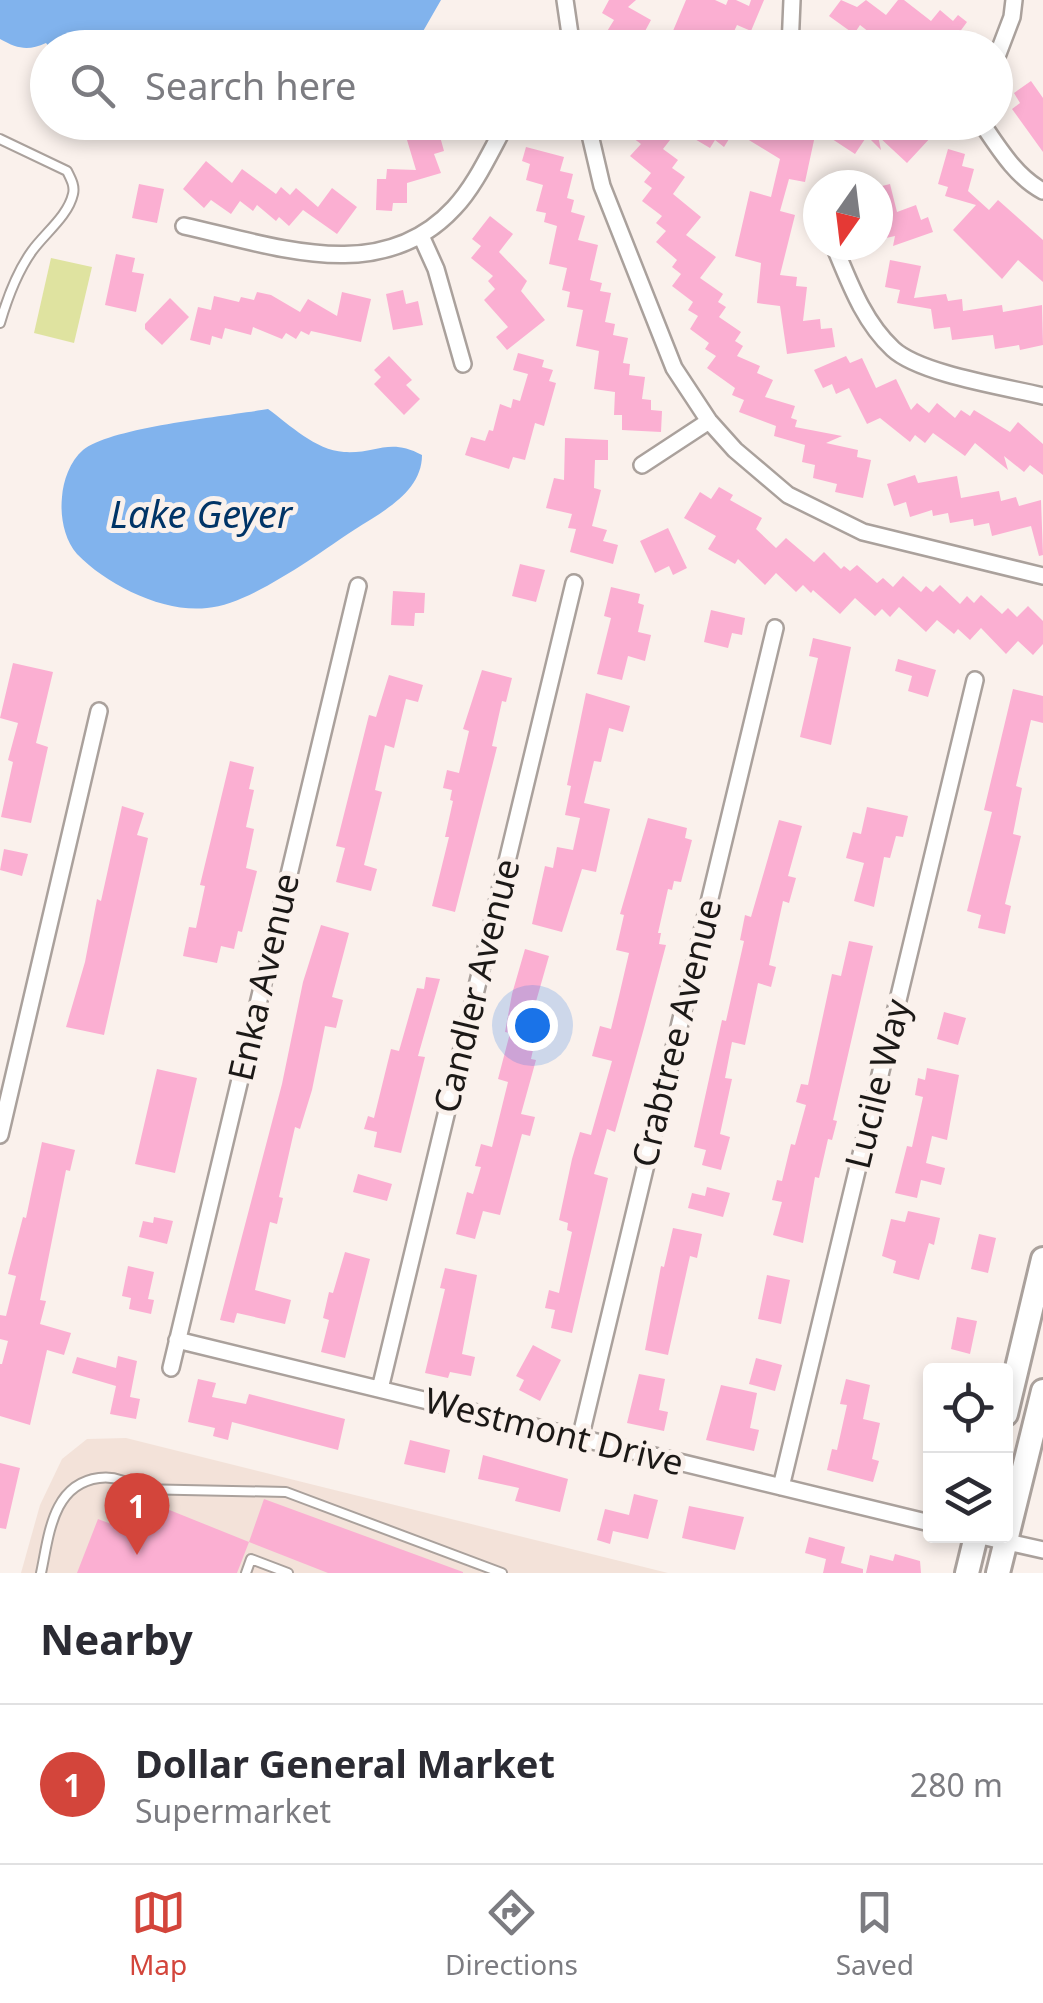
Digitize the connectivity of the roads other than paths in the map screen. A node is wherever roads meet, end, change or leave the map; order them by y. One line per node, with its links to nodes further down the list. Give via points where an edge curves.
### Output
1 (566, 0): 4 (street)
2 (792, 0): 5 (street)
3 (1014, 0): 6 (street)
4 (570, 30)
5 (791, 30)
6 (1007, 30)
7 (0, 138): 15 (lane, via 68,171 74,187 57,222 30,253)
8 (496, 140): 13 (street, via 457,206)
9 (591, 140): 18 (street, via 602,186 674,368)
10 (993, 140): 11 (street)
11 (1043, 191)
12 (184, 226): 13 (street, via 311,254 361,256)
13 (422, 238): 16 (street)
14 (840, 260): 17 (street, via 859,306 895,352 937,371)
15 (0, 324)
16 (463, 364)
17 (1043, 396)
18 (709, 421): 19 (street); 20 (street, via 788,495 864,532)
19 (642, 465)
20 (1043, 576)
21 (574, 583): 31 (street, Candler Avenue)
22 (358, 586): 28 (street, Enka Avenue)
23 (775, 628): 34 (street, Crabtree Avenue)
24 (975, 680): 35 (street, Lucile Way)
25 (100, 711): 26 (street)
26 (0, 1134)
27 (1043, 1258): 29 (street)
28 (177, 1340): 30 (street, Enka Avenue); 31 (street, Westmont Drive)
29 (1033, 1341): 33 (street)
30 (170, 1368)
31 (380, 1389): 34 (street, Westmont Drive)
32 (1043, 1391): 36 (street)
33 (1013, 1395)
34 (580, 1438): 35 (street, Westmont Drive)
35 (781, 1487): 37 (street, Westmont Drive)
36 (1013, 1513)
37 (923, 1521)
38 (977, 1543): 46 (street)
39 (1006, 1543): 47 (street)
40 (1011, 1543): 41 (street)
41 (1043, 1550)
42 (41, 1573): 45 (lane, via 64,1496 103,1477 136,1489 286,1492)
43 (246, 1573): 44 (lane, via 252,1559)
44 (288, 1573)
45 (502, 1573)
46 (967, 1573)
47 (998, 1573)

